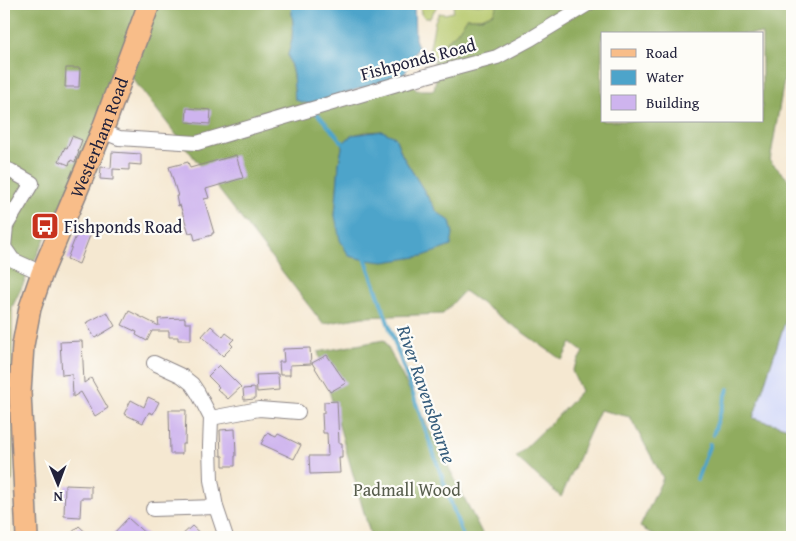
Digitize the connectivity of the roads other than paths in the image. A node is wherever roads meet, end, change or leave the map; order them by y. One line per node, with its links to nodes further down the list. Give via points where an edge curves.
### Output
1 (150, 4): 3 (main road, Westerham Road)
2 (588, 4): 3 (street, Fishponds Road, via 497,57 198,143 119,138)
3 (102, 131): 5 (main road, Westerham Road)
4 (4, 168): 5 (street, via 32,183 6,226 4,247 13,260)
5 (42, 273): 11 (main road, Westerham Road, via 30,308 23,345 20,392)
6 (154, 363): 8 (street, via 192,384)
7 (298, 412): 8 (street, via 259,409)
8 (211, 418): 9 (street, via 211,480)
9 (216, 507): 10 (street); 12 (street)
10 (153, 509)
11 (27, 537)
12 (226, 537)

